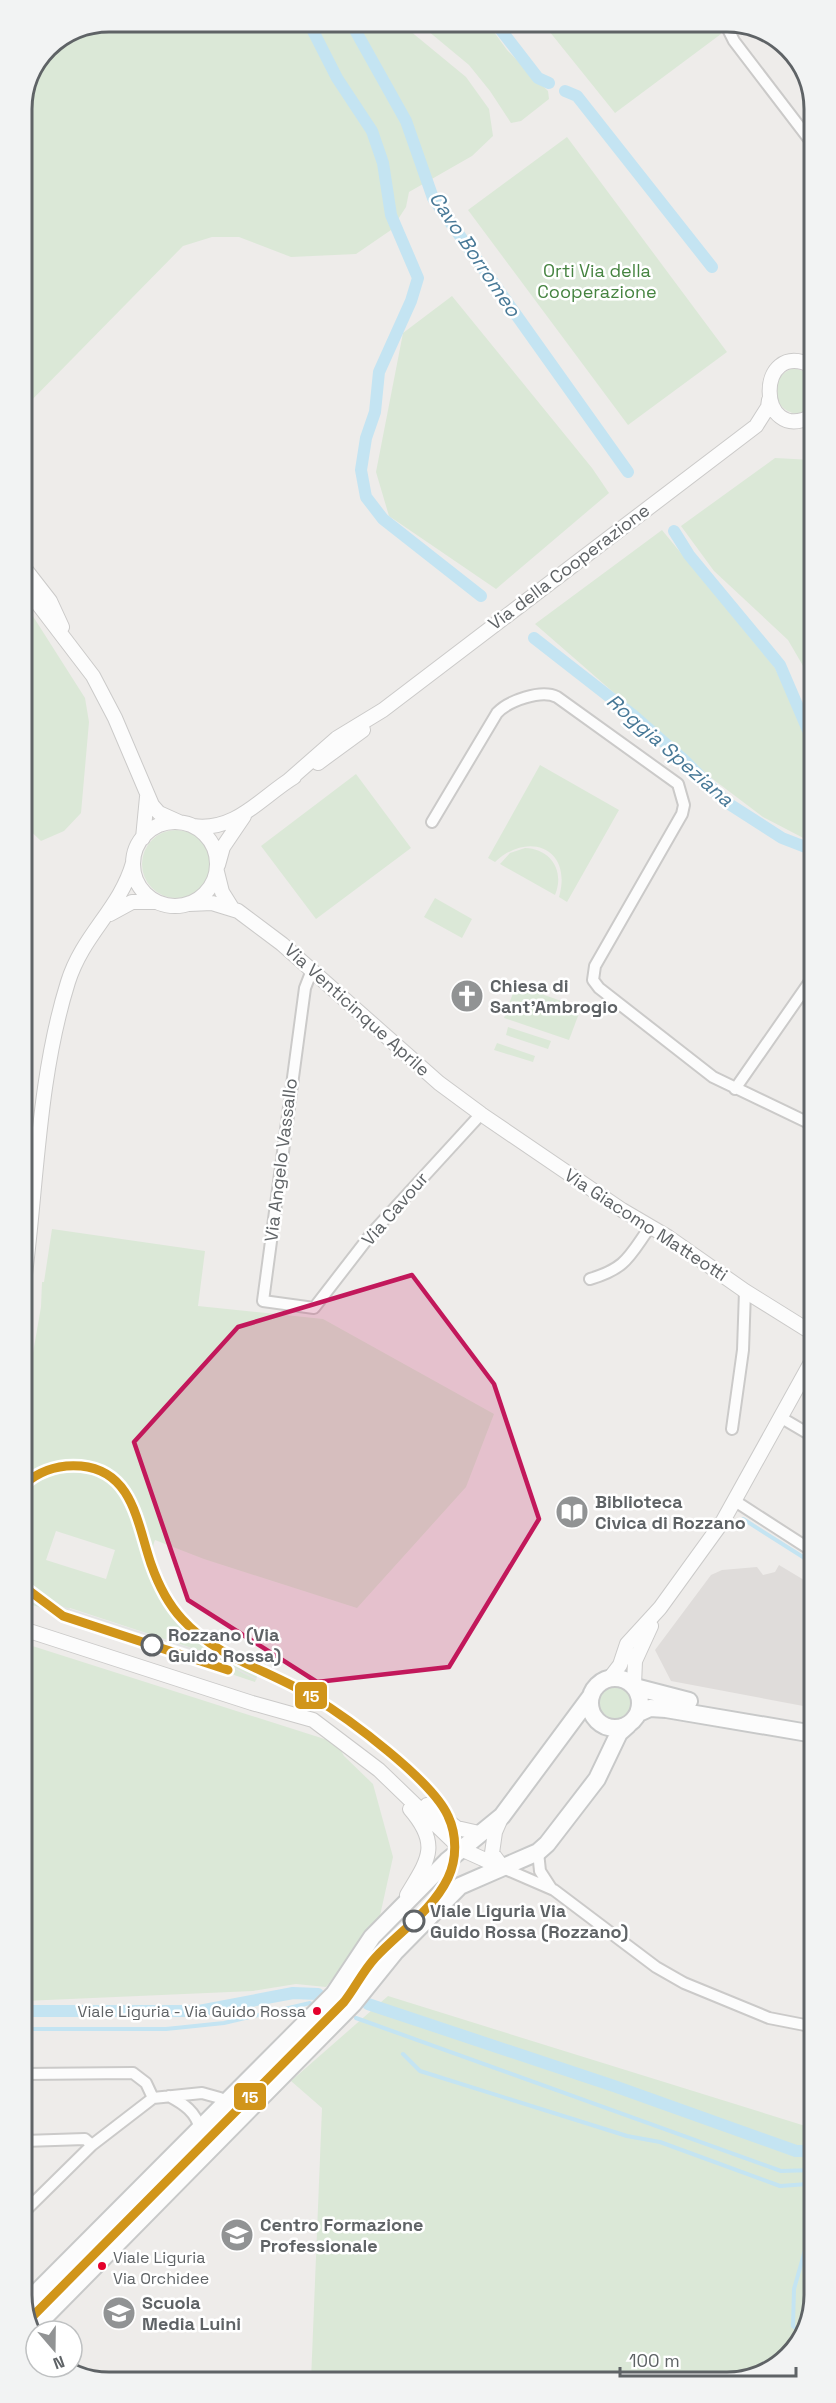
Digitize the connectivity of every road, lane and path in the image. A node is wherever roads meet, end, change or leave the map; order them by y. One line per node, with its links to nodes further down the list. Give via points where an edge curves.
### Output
1 (729, 32): 2 (street)
2 (804, 133)
3 (804, 361): 4 (street)
4 (794, 362): 5 (street); 6 (street, Via della Cooperazione, via 772,376)
5 (804, 364)
6 (769, 400): 7 (street, via 778,414); 8 (street, Via della Cooperazione)
7 (804, 419): 8 (street, Via della Cooperazione)
8 (756, 426): 13 (street, Via della Cooperazione, via 383,710 344,746)
9 (31, 577): 11 (street, via 50,601)
10 (31, 594): 11 (street)
11 (76, 652): 12 (street, via 105,697)
12 (147, 797): 15 (street, via 159,813); 16 (street)
13 (247, 812): 15 (street, Via della Cooperazione, via 218,826); 18 (street, Via della Cooperazione, via 223,847)
14 (432, 822): 25 (street, via 502,707 542,694 557,697 678,784 682,814 595,966 593,980 713,1077)
15 (185, 824): 16 (street, via 156,827); 18 (street, via 211,842)
16 (143, 838): 17 (street)
17 (134, 863): 19 (street, via 143,891); 22 (street)
18 (217, 868): 20 (street, via 213,883); 21 (street, Via Venticinque Aprile, via 220,887)
19 (159, 903): 20 (street); 22 (street, via 132,902)
20 (189, 904): 21 (street, Via Venticinque Aprile, via 212,903)
21 (232, 908): 23 (street, Via Venticinque Aprile)
22 (104, 918): 28 (street, via 82,947 60,1010)
23 (312, 970): 26 (street, Via Venticinque Aprile, via 439,1083); 34 (street, Via Angelo Vassallo, via 304,988 263,1301)
24 (804, 990): 25 (street)
25 (735, 1089): 27 (street)
26 (481, 1114): 30 (street, Via Giacomo Matteotti); 34 (street, Via Cavour, via 372,1233)
27 (804, 1121)
28 (34, 1174): 29 (street); 31 (street)
29 (31, 1187)
30 (650, 1227): 32 (street, via 624,1265); 33 (street, Via Giacomo Matteotti)
31 (31, 1231)
32 (590, 1279)
33 (746, 1291): 35 (street, Via Giacomo Matteotti); 38 (street)
34 (314, 1308)
35 (804, 1328)
36 (804, 1375): 37 (street)
37 (780, 1417): 39 (street); 40 (street)
38 (732, 1430)
39 (804, 1431)
40 (735, 1501): 41 (street); 42 (street)
41 (804, 1546)
42 (660, 1608): 44 (street, via 627,1644 620,1665); 45 (street, via 639,1648)
43 (31, 1632): 50 (street, via 313,1720)
44 (610, 1678): 45 (main road, via 627,1680); 46 (main road, via 598,1684)
45 (634, 1686): 47 (main road, via 641,1698); 48 (main road, via 715,1708)
46 (591, 1696): 47 (main road, via 592,1713 597,1720 612,1728); 51 (main road)
47 (634, 1719): 48 (main road, via 650,1708); 54 (main road, via 618,1735 607,1763 590,1788)
48 (738, 1719): 49 (main road)
49 (804, 1732)
50 (379, 1770): 52 (street, via 457,1828); 53 (street); 57 (street, via 418,1819 430,1842 430,1853)
51 (502, 1816): 52 (main road); 55 (street, via 492,1853)
52 (479, 1833): 53 (main road)
53 (461, 1849): 55 (street); 57 (main road)
54 (538, 1852): 55 (main road); 56 (street, via 540,1871)
55 (502, 1868): 56 (street); 68 (main road, via 460,1886 395,1952 353,2004)
56 (554, 1890): 58 (street, via 656,1967 684,1983 769,2018)
57 (396, 1914): 62 (main road, via 363,1948 334,1994)
58 (804, 2024)
59 (31, 2074): 61 (street, via 133,2073 146,2083)
60 (168, 2096): 61 (street); 62 (street, via 202,2093); 63 (street, via 190,2110)
61 (153, 2098): 65 (street)
62 (225, 2103): 63 (main road)
63 (200, 2129): 67 (main road)
64 (31, 2141): 65 (street, via 85,2139)
65 (92, 2145): 66 (street)
66 (31, 2205)
67 (31, 2298)
68 (43, 2319)

